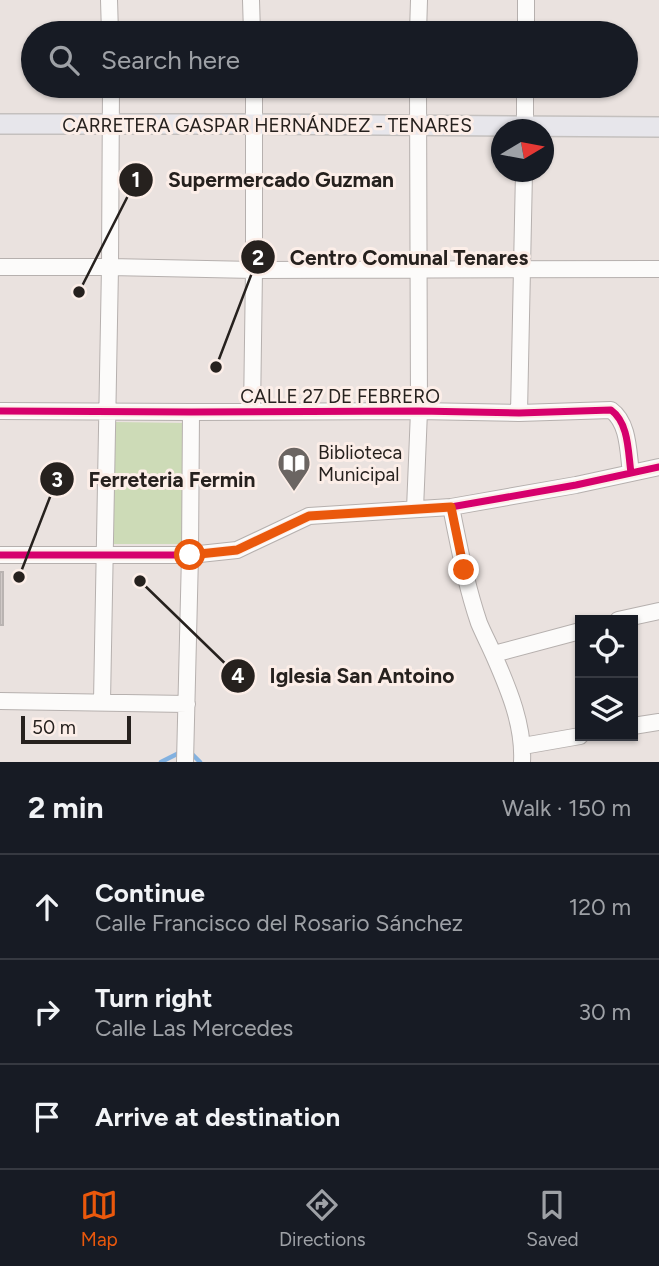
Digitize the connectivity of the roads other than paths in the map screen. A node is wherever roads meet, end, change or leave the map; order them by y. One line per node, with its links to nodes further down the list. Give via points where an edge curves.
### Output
1 (109, 0): 5 (street)
2 (251, 0): 6 (street)
3 (419, 0): 7 (street)
4 (526, 0): 8 (street)
5 (110, 21)
6 (252, 21)
7 (418, 21)
8 (526, 21)
9 (111, 98): 14 (street)
10 (254, 98): 16 (street)
11 (418, 98): 17 (street)
12 (525, 98): 13 (street)
13 (525, 119)
14 (111, 123): 15 (main road, CARRETERA GASPAR HERNÁNDEZ - TENARES); 16 (main road, CARRETERA GASPAR HERNÁNDEZ - TENARES); 23 (street)
15 (0, 124)
16 (255, 124): 17 (main road, CARRETERA GASPAR HERNÁNDEZ - TENARES); 26 (street)
17 (417, 125): 18 (main road, CARRETERA GASPAR HERNÁNDEZ - TENARES); 27 (street)
18 (491, 127)
19 (659, 127): 20 (main road, CARRETERA GASPAR HERNÁNDEZ - TENARES)
20 (554, 128)
21 (524, 182): 24 (street)
22 (0, 267): 23 (street)
23 (110, 267): 26 (street); 30 (street)
24 (522, 269): 25 (street); 27 (street); 33 (street)
25 (659, 269)
26 (254, 270): 27 (street); 32 (street)
27 (419, 270): 29 (street)
28 (0, 411): 30 (street, CALLE 27 DE FEBRERO)
29 (419, 411): 32 (street, CALLE 27 DE FEBRERO); 33 (street, CALLE 27 DE FEBRERO); 37 (street)
30 (107, 412): 31 (street, CALLE 27 DE FEBRERO); 39 (street)
31 (191, 412): 32 (street, CALLE 27 DE FEBRERO); 40 (street)
32 (252, 412)
33 (519, 413): 35 (street, CALLE 27 DE FEBRERO, via 611,410 619,415 624,430)
34 (659, 467): 35 (street)
35 (631, 473): 36 (street)
36 (451, 507): 37 (street); 44 (street, via 480,625)
37 (415, 509): 40 (street, via 309,516 237,550)
38 (0, 555): 39 (street)
39 (104, 555): 40 (street); 46 (street)
40 (190, 555): 47 (street)
41 (659, 611): 42 (street)
42 (638, 616)
43 (575, 632): 44 (street)
44 (494, 654): 51 (street, via 506,682)
45 (0, 701): 46 (street)
46 (102, 702): 47 (street)
47 (187, 704): 52 (street)
48 (659, 722): 49 (street)
49 (638, 725)
50 (575, 738): 51 (street)
51 (523, 754)
52 (185, 762)

